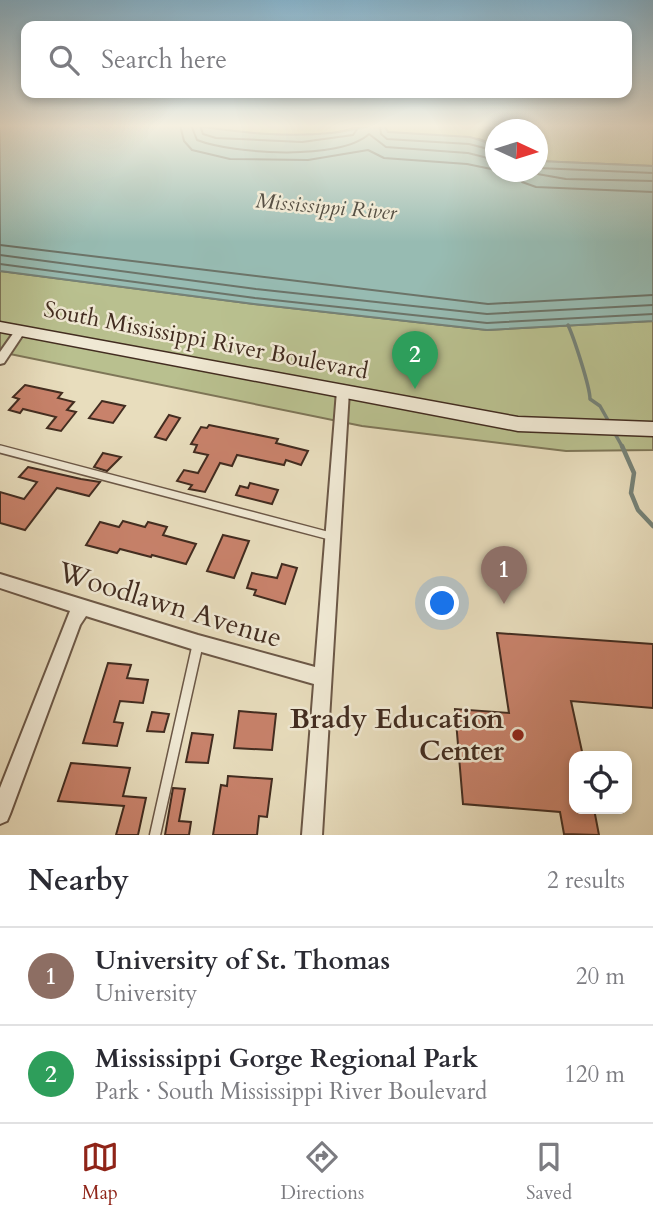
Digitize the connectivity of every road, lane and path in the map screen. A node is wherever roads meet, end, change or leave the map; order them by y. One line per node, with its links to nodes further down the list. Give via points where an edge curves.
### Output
1 (0, 327): 2 (street, South Mississippi River Boulevard)
2 (21, 330): 3 (street); 4 (street, South Mississippi River Boulevard)
3 (0, 360)
4 (343, 391): 5 (street, South Mississippi River Boulevard, via 518,424); 7 (street)
5 (653, 429)
6 (0, 449): 7 (lane)
7 (332, 537): 11 (street)
8 (0, 581): 9 (street, Woodlawn Avenue)
9 (82, 607): 10 (street, Woodlawn Avenue); 12 (street)
10 (198, 643): 11 (street, Woodlawn Avenue); 13 (lane)
11 (324, 678): 14 (street)
12 (0, 814)
13 (155, 835)
14 (312, 835)

